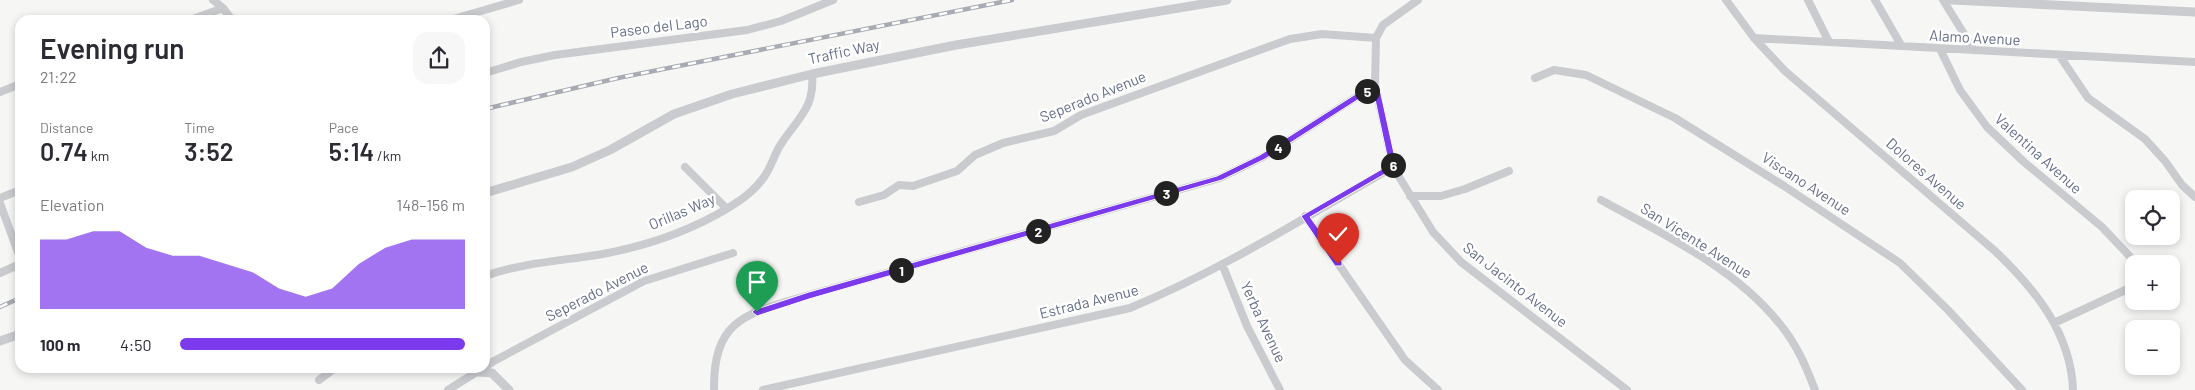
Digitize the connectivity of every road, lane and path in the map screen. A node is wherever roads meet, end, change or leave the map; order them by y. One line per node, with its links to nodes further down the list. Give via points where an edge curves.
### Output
1 (213, 0): 11 (street)
2 (519, 0): 15 (street)
3 (833, 0): 24 (street, Paseo del Lago, via 781,21 747,30 555,55)
4 (1227, 0): 25 (street, Traffic Way, via 1029,32)
5 (1418, 0): 16 (street, via 1383,25)
6 (1726, 0): 17 (street, Dolores Avenue)
7 (1808, 0): 18 (street)
8 (1875, 0): 19 (street)
9 (1944, 0): 21 (street)
10 (1952, 0): 12 (street)
11 (223, 8): 13 (street); 14 (street)
12 (2195, 13)
13 (204, 15)
14 (228, 15)
15 (467, 15)
16 (1376, 38): 27 (street, San Jacinto Avenue); 39 (street, Seperado Avenue, via 1328,32 1290,39 1090,112 1054,131 1003,143 974,155 956,171 913,186 899,185 884,196)
17 (1754, 38): 18 (street, Alamo Avenue); 51 (street, Dolores Avenue, via 1785,71 2007,262 2031,289)
18 (1829, 42): 19 (street, Alamo Avenue)
19 (1902, 45): 20 (street, Alamo Avenue)
20 (1940, 48): 21 (street, Alamo Avenue); 45 (street, Valentina Avenue, via 1957,83 1987,127 2109,233)
21 (1974, 50): 22 (street, Alamo Avenue)
22 (2059, 55): 23 (street, Alamo Avenue); 36 (street, via 2088,98 2145,139)
23 (2195, 62)
24 (490, 71)
25 (812, 74): 34 (street, Traffic Way, via 693,106 572,167); 41 (street, Orillas Way, via 814,85 810,105 779,148 770,170 746,196)
26 (1535, 78): 67 (street, Viscano Avenue, via 1554,70 1586,75 1675,118 1784,186 1900,263)
27 (1375, 85): 31 (street, San Jacinto Avenue); 61 (street, via 1263,157 1220,178 809,295 746,317 729,329 719,345 715,356)
28 (15, 86): 29 (street)
29 (0, 92)
30 (685, 166): 41 (street)
31 (1393, 167): 35 (street, San Jacinto Avenue); 42 (street, Estrada Avenue)
32 (1509, 171): 35 (street, via 1457,192 1441,196)
33 (15, 192): 37 (street)
34 (490, 192)
35 (1410, 196): 65 (street, San Jacinto Avenue, via 1433,232 1461,262)
36 (2195, 197)
37 (0, 198)
38 (1601, 200): 66 (street, San Vicente Avenue, via 1722,271 1751,292 1789,335)
39 (859, 202)
40 (0, 203): 43 (street)
41 (726, 208): 49 (street, Orillas Way, via 668,236 617,251 525,264)
42 (1305, 216): 46 (street, Estrada Avenue); 64 (street, via 1405,360)
43 (15, 244)
44 (733, 253): 54 (street, Seperado Avenue, via 644,281)
45 (2129, 255)
46 (1222, 264): 62 (street, Estrada Avenue, via 1130,308); 63 (street, Yerba Avenue, via 1247,326)
47 (15, 266): 48 (street)
48 (0, 273)
49 (490, 274)
50 (2125, 291): 51 (street)
51 (2054, 324): 68 (street, Dolores Avenue, via 2071,369)
52 (15, 336): 53 (street)
53 (0, 341)
54 (490, 363)
55 (490, 372): 60 (street)
56 (328, 373): 58 (street)
57 (474, 373): 59 (street, Seperado Avenue)
58 (318, 380)
59 (448, 390)
60 (509, 390)
61 (714, 390)
62 (763, 390)
63 (1280, 390)
64 (1438, 390)
65 (1627, 390)
66 (1815, 390)
67 (2022, 390)
68 (2073, 390)

